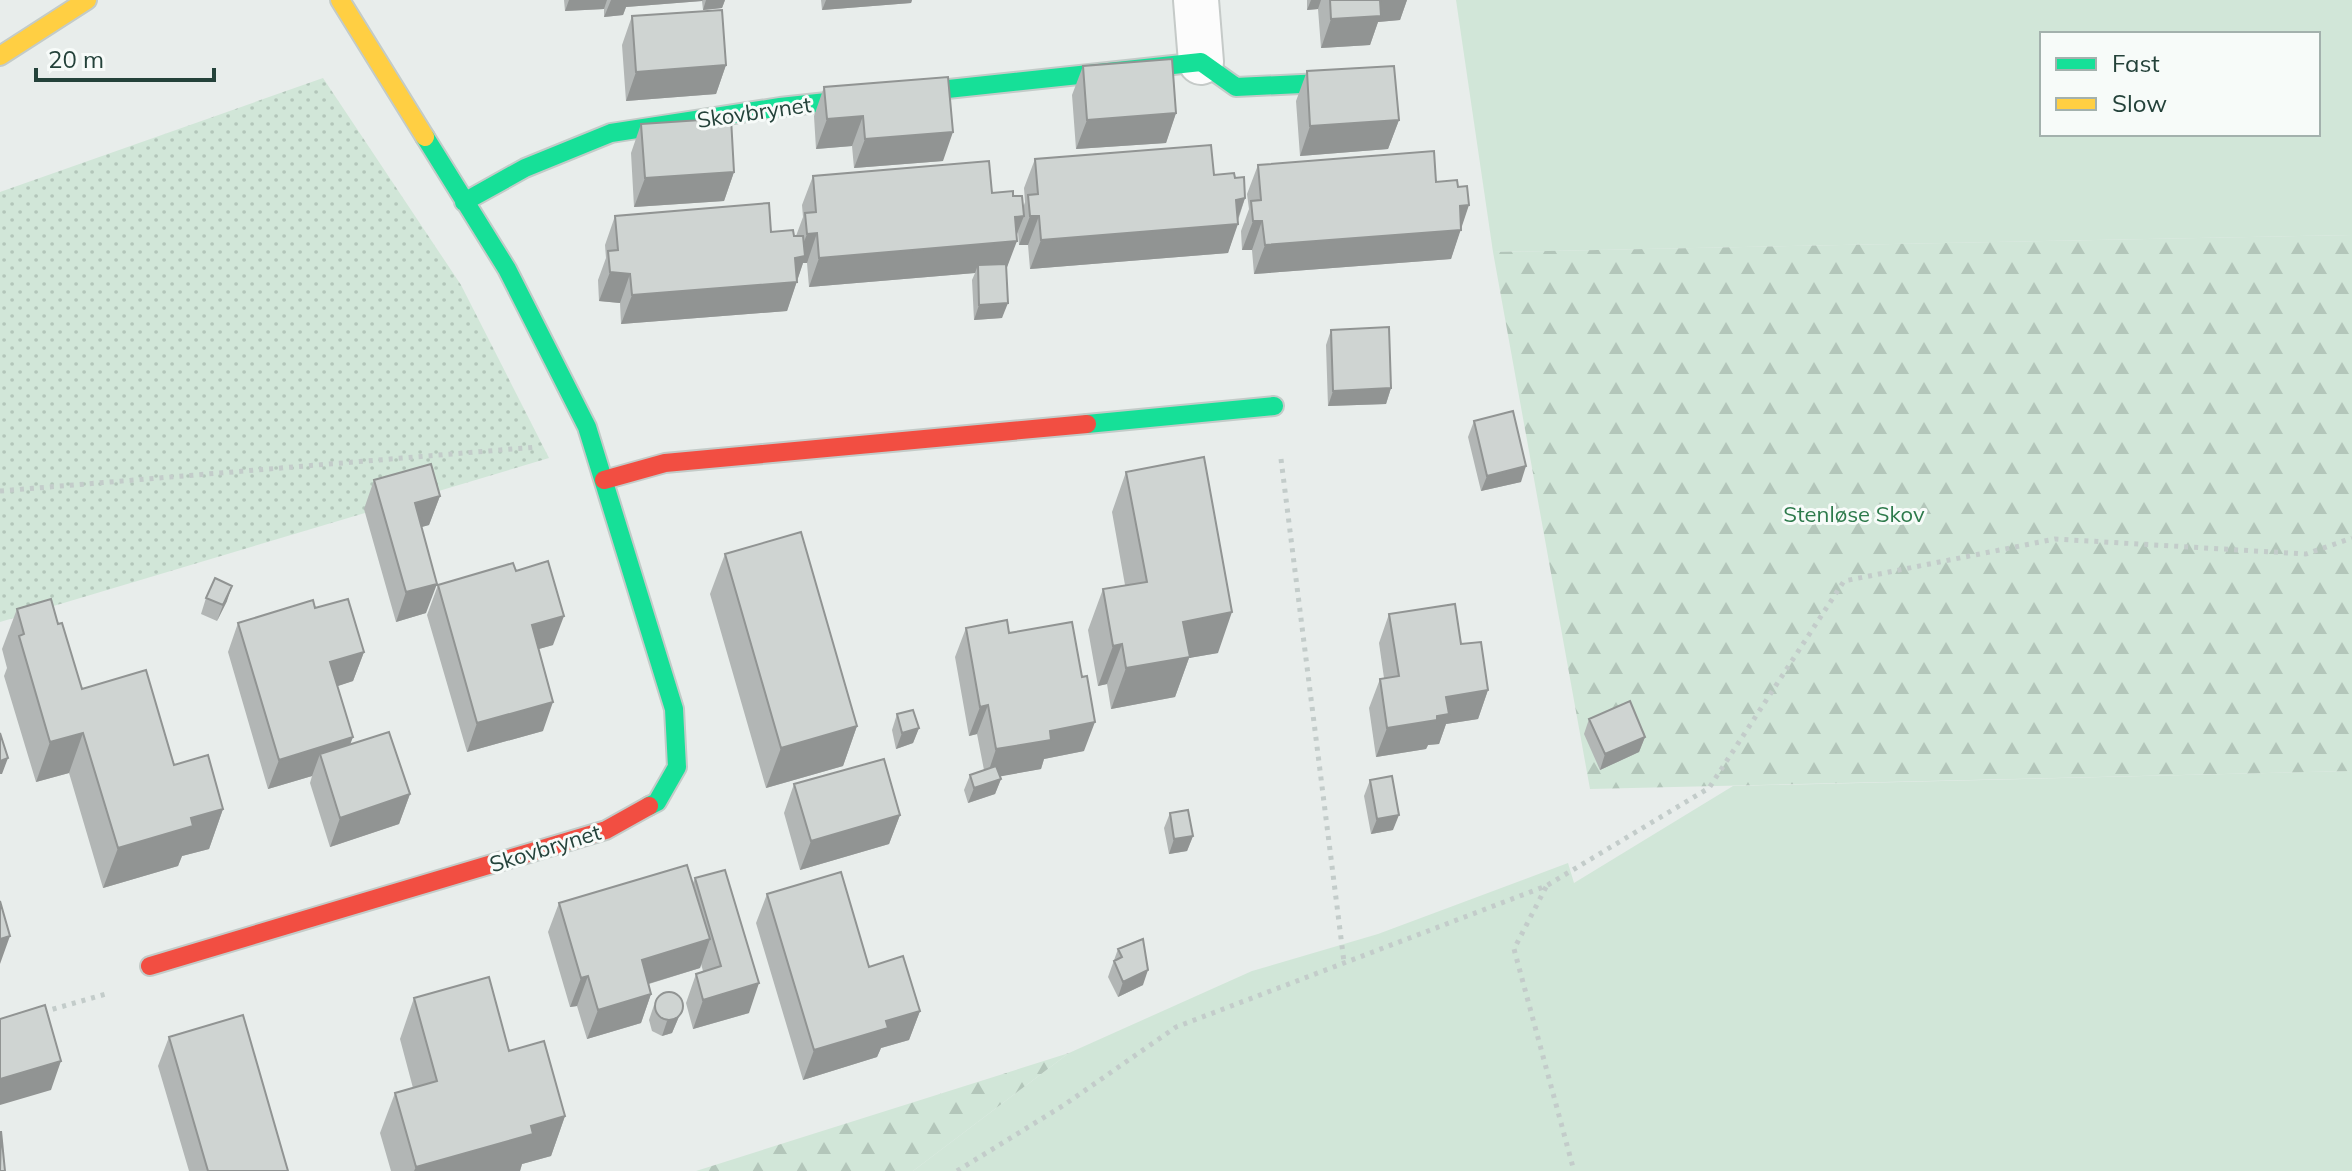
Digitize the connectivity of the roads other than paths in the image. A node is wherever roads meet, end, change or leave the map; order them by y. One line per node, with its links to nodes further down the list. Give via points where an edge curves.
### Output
1 (87, 0): 4 (street)
2 (340, 0): 7 (street, Skovbrynet)
3 (1196, 0): 5 (street)
4 (0, 56)
5 (1201, 62): 6 (street, via 1236,87); 7 (street, Skovbrynet, via 780,107 611,133 525,168)
6 (1343, 82)
7 (464, 202): 9 (street, Skovbrynet, via 507,269 587,427)
8 (1274, 406): 9 (street, via 665,463)
9 (604, 480): 10 (street, Skovbrynet, via 674,709 677,767 657,802 606,830)
10 (150, 966)

